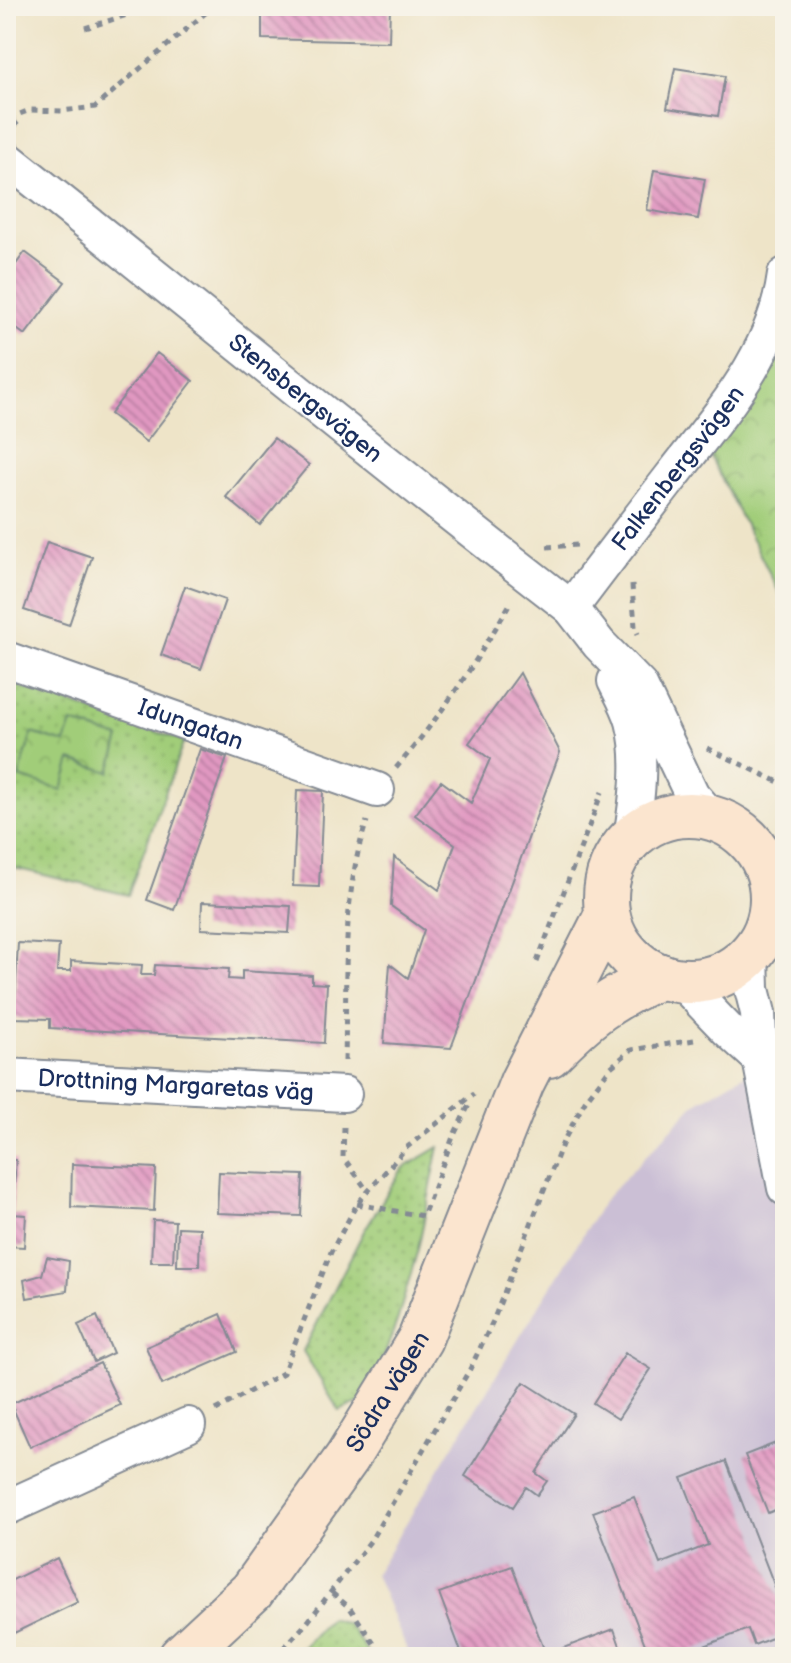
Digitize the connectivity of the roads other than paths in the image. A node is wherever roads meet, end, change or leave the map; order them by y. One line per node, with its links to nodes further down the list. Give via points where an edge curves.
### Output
1 (6, 158): 3 (street, Stensbergsvägen)
2 (784, 289): 3 (street, Falkenbergsvägen, via 738,393)
3 (571, 608): 4 (street, Stensbergsvägen)
4 (599, 644): 7 (street, Stensbergsvägen, via 640,686 692,795); 9 (street, Stensbergsvägen, via 633,721 638,763)
5 (6, 659): 6 (street, Idungatan)
6 (377, 790)
7 (723, 823): 8 (main road); 9 (main road, via 694,815 668,818); 11 (main road, via 750,842 768,873)
8 (785, 827)
9 (631, 838): 10 (main road, via 608,877)
10 (607, 915): 12 (main road, via 632,959); 15 (main road, Södra vägen)
11 (768, 924): 12 (main road, via 737,965 720,975); 13 (street, via 752,989)
12 (670, 978): 13 (street, via 728,1030); 15 (main road, Södra vägen, via 627,991 597,1009)
13 (772, 1054): 17 (street)
14 (6, 1076): 16 (street, Drottning Margaretas väg)
15 (501, 1082): 20 (main road, Södra vägen, via 420,1339 347,1458 252,1591)
16 (344, 1094)
17 (785, 1188)
18 (188, 1425): 19 (street)
19 (6, 1508)
20 (181, 1657)

